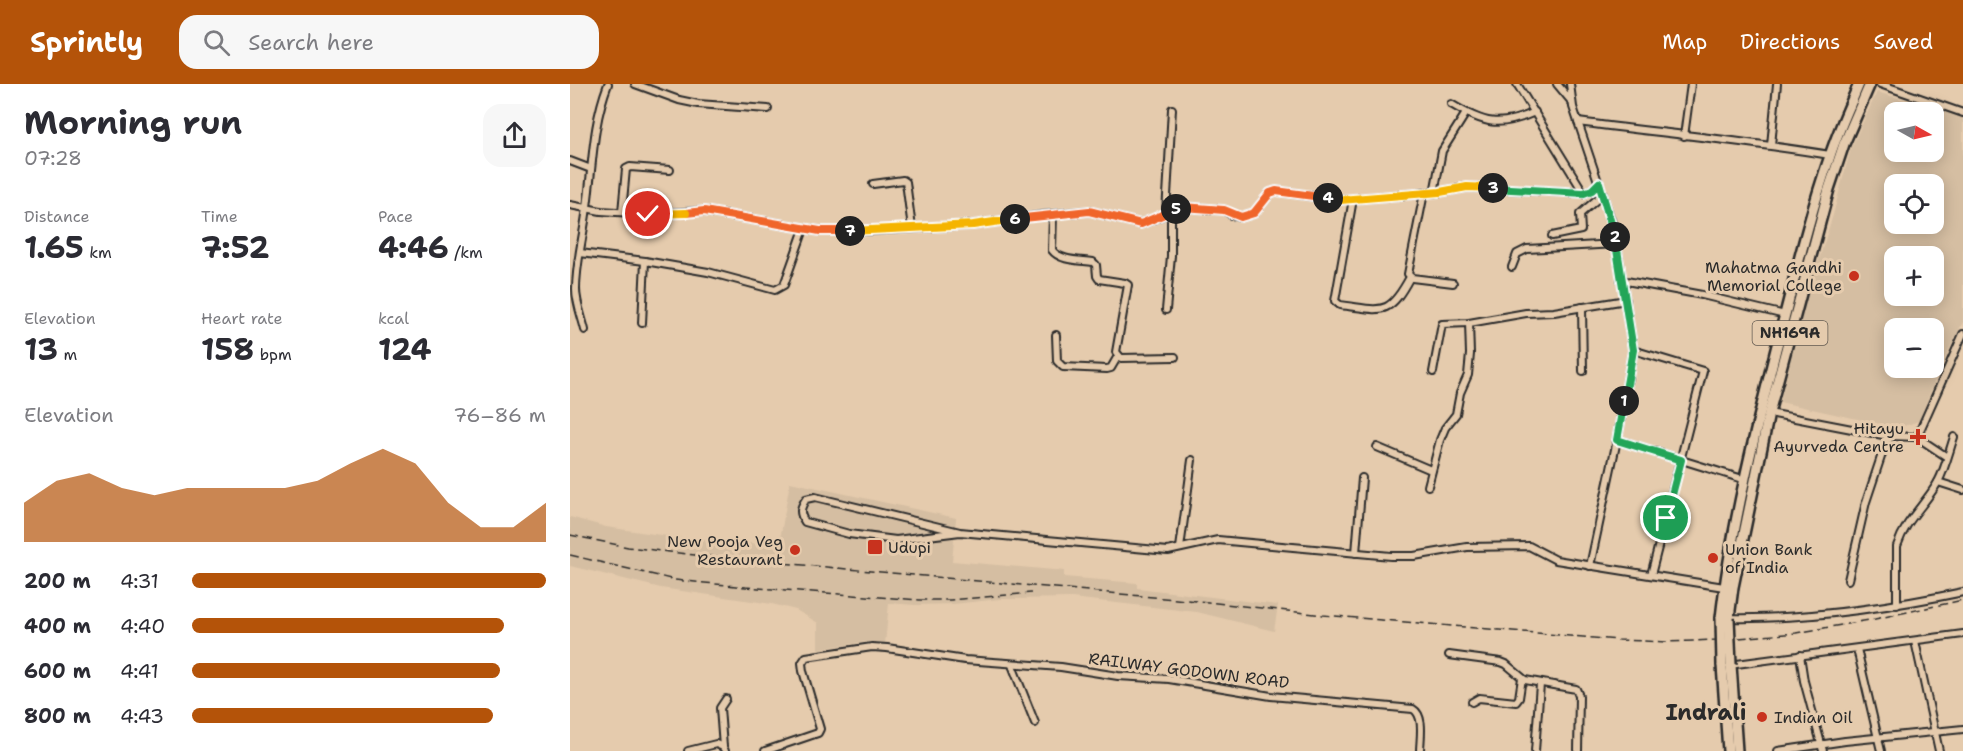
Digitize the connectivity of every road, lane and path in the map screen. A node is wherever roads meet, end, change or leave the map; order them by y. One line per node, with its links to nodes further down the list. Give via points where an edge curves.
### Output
1 (608, 84): 23 (street, via 597,114)
2 (635, 84): 13 (street, via 698,104)
3 (1517, 84): 15 (street)
4 (1557, 84): 11 (street)
5 (1570, 84): 11 (street)
6 (1690, 84): 19 (street)
7 (1777, 84): 20 (street)
8 (1859, 84): 21 (highway, NH169A)
9 (1870, 84): 47 (highway, NH169A, via 1836,169)
10 (1880, 84): 17 (street)
11 (1572, 103): 18 (street)
12 (1451, 104): 16 (street)
13 (768, 109)
14 (1172, 109): 35 (street)
15 (1535, 112): 16 (street, via 1491,123); 28 (street)
16 (1466, 113): 27 (street, via 1442,151)
17 (1963, 113)
18 (1578, 122): 19 (street); 25 (street)
19 (1684, 136): 20 (street)
20 (1771, 145): 21 (street)
21 (1830, 155): 47 (highway, NH169A, via 1810,220)
22 (570, 161): 23 (street)
23 (591, 169): 33 (street)
24 (670, 170): 34 (street, via 626,169)
25 (1599, 183): 28 (street); 30 (street)
26 (873, 184): 37 (street, via 906,182)
27 (1434, 193): 28 (street, via 1467,187); 29 (street)
28 (1584, 193)
29 (1424, 194): 31 (street); 44 (street, via 1407,272)
30 (1603, 194): 39 (street, via 1580,214 1581,230); 40 (street)
31 (1353, 199): 35 (street, via 1276,191 1254,213 1241,217 1224,210 1183,207); 44 (street, via 1335,300 1340,305 1380,310 1391,306)
32 (570, 205): 33 (street)
33 (587, 208): 34 (street); 41 (street)
34 (622, 212): 38 (street, via 704,211)
35 (1168, 212): 36 (street, via 1141,224 1089,211); 50 (street, via 1171,256)
36 (1053, 214): 37 (street, via 973,225); 58 (street, via 1054,254 1093,262 1099,279 1128,285)
37 (912, 228): 38 (street)
38 (804, 229): 42 (street, via 784,285 775,290)
39 (1552, 236)
40 (1616, 244): 43 (street, via 1527,249 1517,254); 45 (street)
41 (580, 253): 42 (street); 54 (street, via 576,293)
42 (645, 261): 52 (street)
43 (1512, 267)
44 (1410, 277): 46 (street)
45 (1621, 279): 48 (street); 51 (street)
46 (1453, 283)
47 (1797, 287): 51 (highway, NH169A); 62 (highway, NH169A)
48 (1626, 300): 49 (street); 57 (street)
49 (1582, 307): 53 (street); 60 (street)
50 (1166, 310)
51 (1785, 315): 73 (highway, NH169A)
52 (642, 323)
53 (1469, 323): 61 (street, via 1442,324); 71 (street, via 1468,375)
54 (585, 330)
55 (1056, 334): 58 (street, via 1057,362 1063,367 1107,369)
56 (1963, 334): 64 (street)
57 (1633, 350): 66 (street); 70 (street, via 1703,371)
58 (1118, 356): 59 (street)
59 (1175, 357)
60 (1583, 371)
61 (1433, 372)
62 (1769, 413): 63 (street); 86 (highway, NH169A)
63 (1888, 436): 64 (street); 82 (street, via 1866,502)
64 (1917, 437): 68 (street)
65 (1954, 437): 68 (street)
66 (1617, 440): 70 (street); 80 (street)
67 (1377, 447): 71 (street)
68 (1947, 457): 74 (street)
69 (1192, 460): 78 (street)
70 (1681, 460): 73 (street); 81 (street)
71 (1431, 470): 75 (street)
72 (1362, 478): 79 (street)
73 (1746, 480): 83 (highway, NH169A)
74 (1938, 482): 76 (street); 85 (street, via 1913,514 1897,546)
75 (1428, 486)
76 (1963, 490)
77 (960, 532): 77 (street, via 904,540 849,534 805,522 801,506 806,499 815,497); 78 (street, via 1168,551)
78 (1180, 548): 79 (street, via 1218,540)
79 (1356, 553): 80 (street, via 1414,556 1467,547 1529,546 1556,560)
80 (1590, 566): 81 (street)
81 (1651, 575): 83 (street)
82 (1848, 580)
83 (1724, 587): 86 (highway, NH169A)
84 (1963, 591): 85 (street)
85 (1897, 606): 86 (street, via 1750,620)
86 (1725, 618): 93 (highway, NH169A, bridge)
87 (1963, 634): 88 (street)
88 (1915, 641): 89 (street); 100 (street)
89 (1857, 649): 91 (street); 101 (street)
90 (1449, 655): 94 (street, via 1506,664)
91 (1800, 655): 93 (street); 102 (street)
92 (1012, 665): 98 (street); 105 (street, RAILWAY GODOWN ROAD, via 872,647 806,657 803,671 820,729); 106 (street, RAILWAY GODOWN ROAD, via 1061,667 1271,696 1413,708 1420,717)
93 (1727, 665): 109 (highway, NH169A); 110 (highway, NH169A)
94 (1522, 678): 95 (street); 97 (street, via 1516,702 1479,698)
95 (1540, 684): 107 (street); 108 (street, via 1574,687 1578,692)
96 (726, 699): 103 (street, via 720,708)
97 (1472, 702)
98 (1035, 723)
99 (1963, 729): 100 (street)
100 (1935, 732): 101 (street); 113 (street)
101 (1878, 738): 102 (street); 112 (street)
102 (1822, 748): 111 (street)
103 (724, 749): 104 (street, via 716,744)
104 (688, 751)
105 (765, 751)
106 (1420, 751)
107 (1535, 751)
108 (1578, 751)
109 (1728, 751)
110 (1737, 751)
111 (1778, 751)
112 (1881, 751)
113 (1939, 751)

